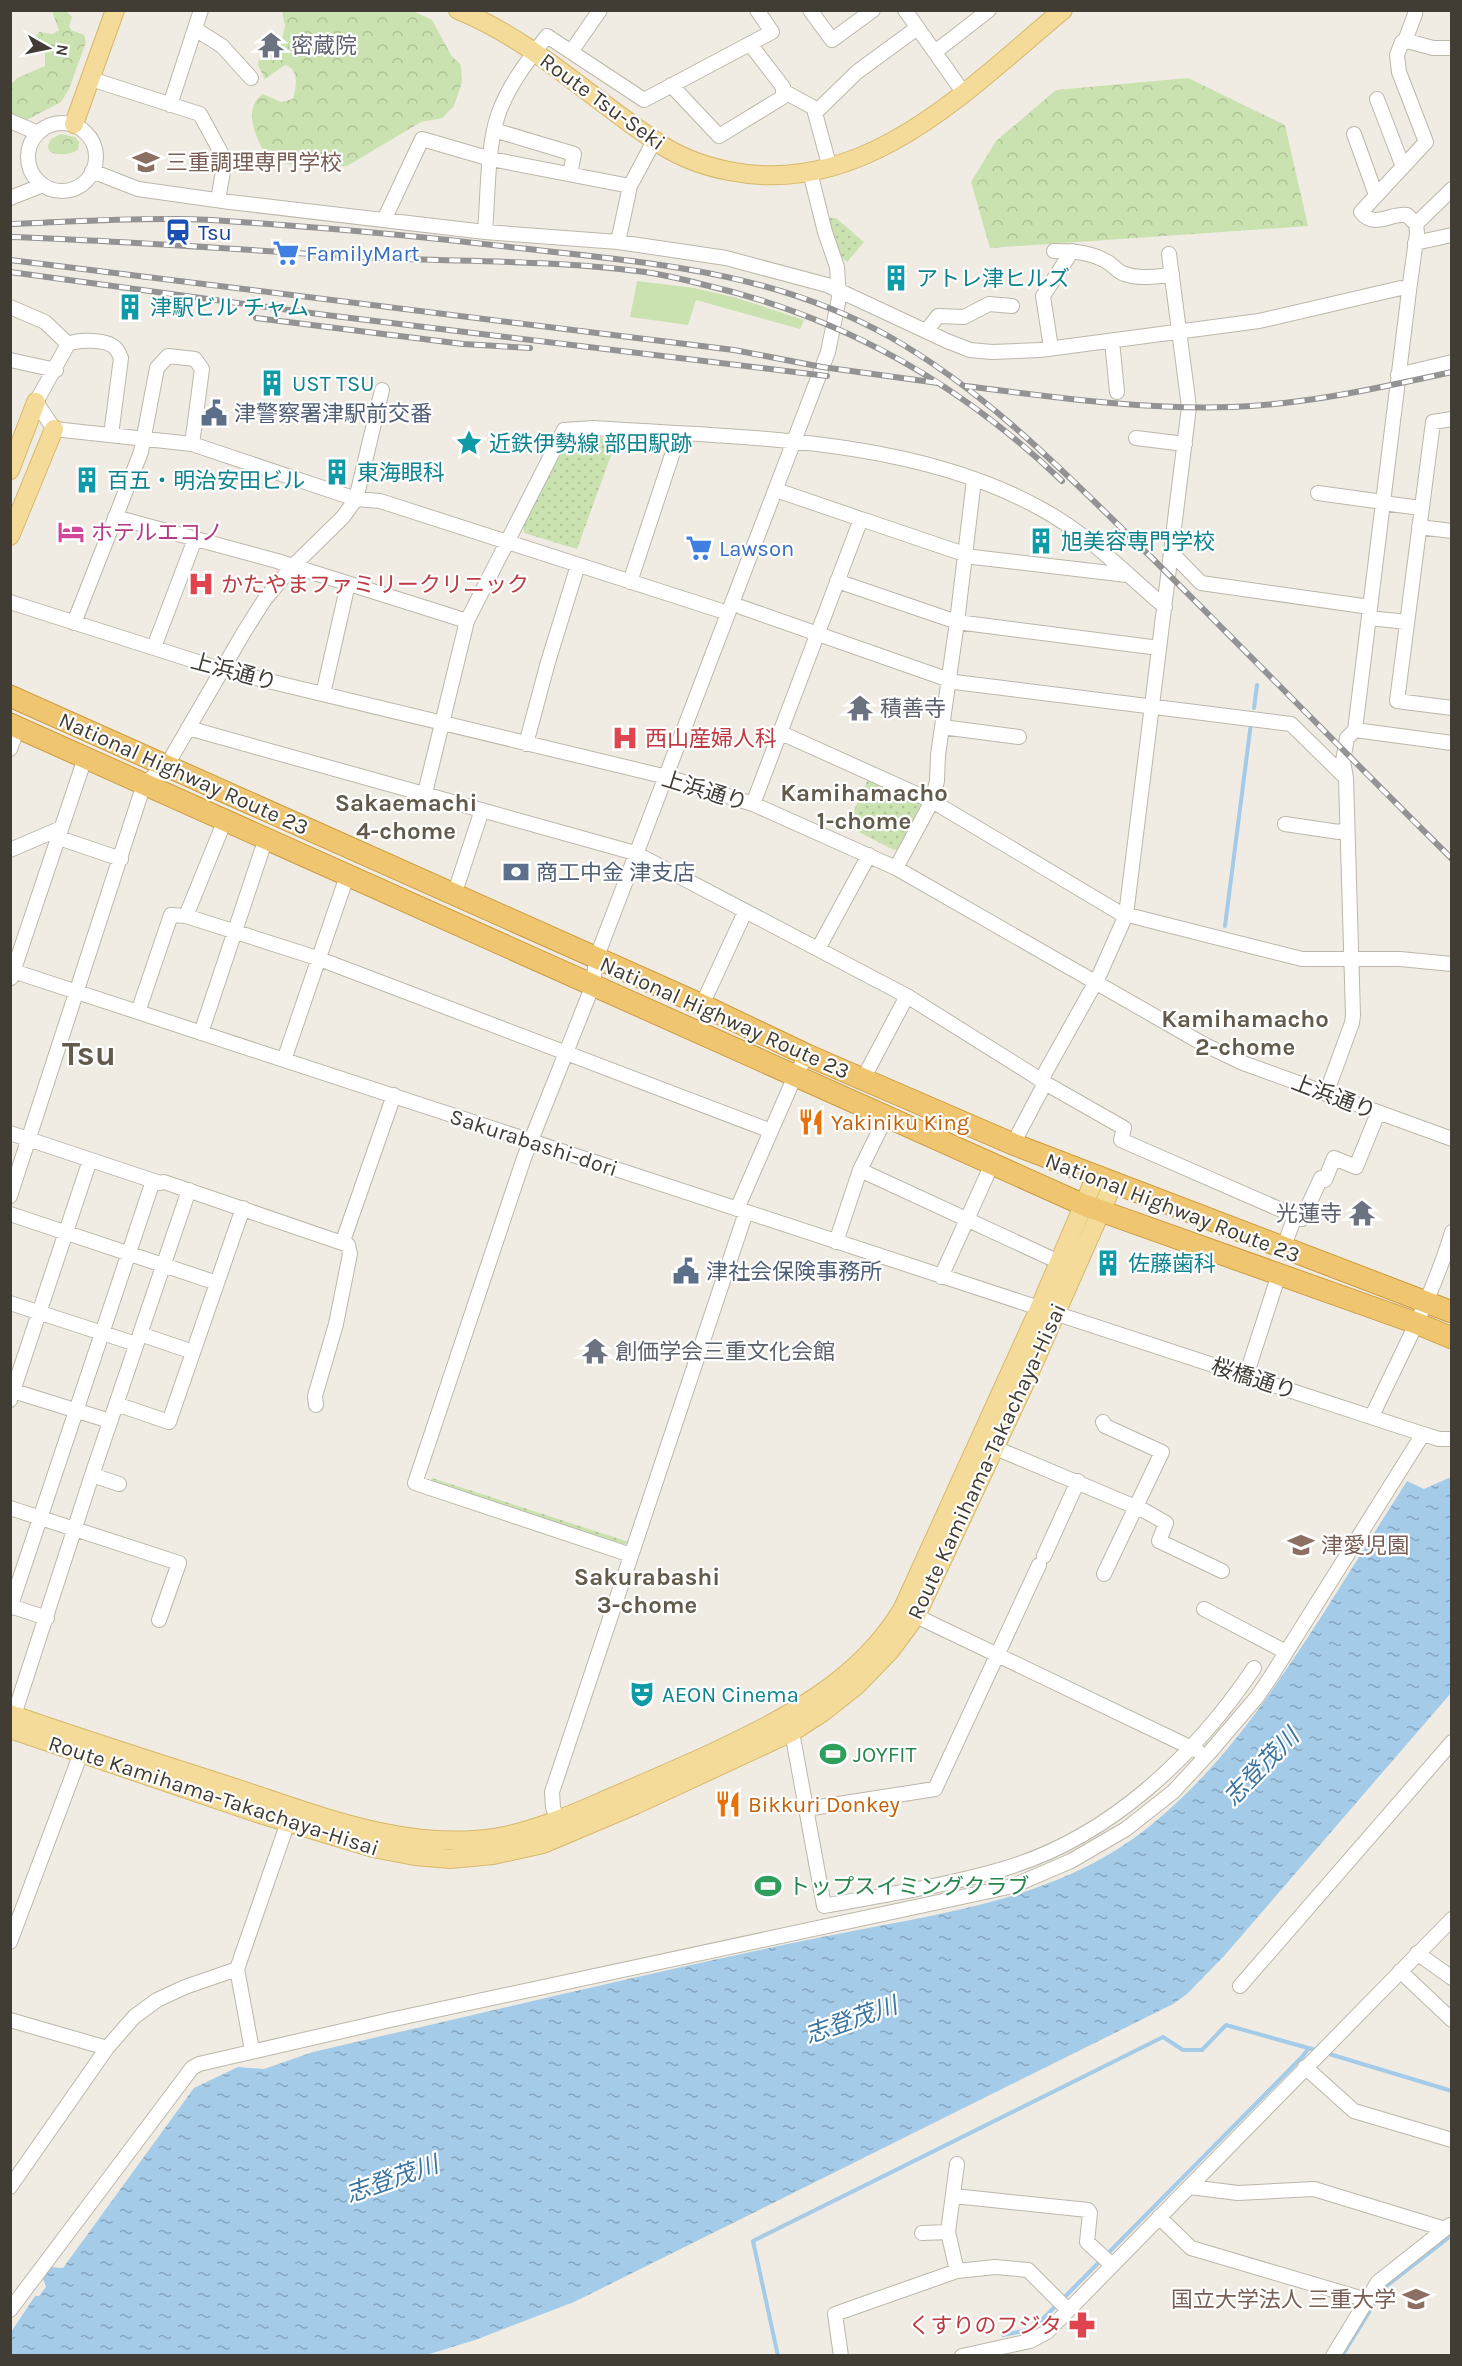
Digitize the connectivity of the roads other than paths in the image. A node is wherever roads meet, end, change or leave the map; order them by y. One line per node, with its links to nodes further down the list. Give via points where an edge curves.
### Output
1 (115, 10): 21 (main road)
2 (201, 10): 13 (street)
3 (458, 10): 17 (main road, Route Tsu-Seki)
4 (600, 10): 18 (street)
5 (758, 10): 15 (street, via 772,32)
6 (810, 10): 7 (street, via 832,40)
7 (873, 10)
8 (905, 10): 12 (street)
9 (989, 10): 19 (street)
10 (1063, 10): 24 (main road, Route Tsu-Seki)
11 (1415, 14): 14 (street)
12 (917, 28): 19 (street); 27 (street, via 857,72)
13 (195, 29): 20 (street, via 222,46); 26 (street)
14 (1405, 41): 16 (street); 35 (street, via 1397,55 1399,72 1426,142)
15 (750, 44): 22 (street); 23 (street)
16 (1452, 48)
17 (535, 51): 18 (street, via 547,36); 30 (street, via 504,101); 33 (main road, Route Tsu-Seki)
18 (571, 52): 22 (street, via 644,100)
19 (935, 52): 24 (street)
20 (250, 78)
21 (91, 79): 26 (street); 29 (main road)
22 (671, 85): 23 (street, via 719,136 783,97)
23 (783, 91): 27 (street)
24 (963, 92): 36 (main road, Route Tsu-Seki, via 890,143)
25 (1377, 99): 35 (street)
26 (170, 105): 45 (street, via 200,114 225,160)
27 (818, 110): 36 (street, via 815,113)
28 (10, 121): 31 (street)
29 (74, 124): 31 (street, via 58,124); 37 (street, via 93,145 96,155)
30 (494, 130): 34 (street); 39 (street, via 574,154)
31 (38, 133): 40 (street, via 29,155 30,166)
32 (1354, 134): 43 (street)
33 (654, 141): 38 (main road, Route Tsu-Seki, via 701,163 738,173 784,176); 41 (street)
34 (491, 159): 39 (street); 46 (street, via 422,139); 48 (street)
35 (1403, 167): 43 (street)
36 (830, 168): 38 (main road, Route Tsu-Seki)
37 (92, 171): 40 (street, via 74,189 63,191); 45 (street, via 132,187)
38 (810, 172): 56 (street, via 837,267)
39 (570, 174): 41 (street)
40 (43, 185): 44 (street)
41 (630, 186): 50 (street)
42 (1452, 189): 47 (street)
43 (1376, 195): 47 (street, via 1361,212 1364,216 1377,221 1401,214)
44 (10, 198)
45 (218, 200): 46 (street)
46 (384, 220): 48 (street)
47 (1416, 224): 51 (street)
48 (485, 232): 50 (street)
49 (1452, 235): 51 (street)
50 (618, 242): 56 (street, via 726,258)
51 (1415, 243): 57 (street)
52 (1054, 251): 53 (street)
53 (1072, 251): 55 (street, via 1100,258 1124,274); 64 (street, via 1042,296)
54 (1166, 256): 55 (street)
55 (1172, 274): 61 (street)
56 (838, 290): 60 (street); 78 (street, via 828,351)
57 (1409, 291): 61 (street, via 1401,288 1259,321); 68 (street)
58 (1012, 306): 60 (street, via 989,304 964,317 938,316)
59 (10, 307): 63 (street, via 45,322)
60 (927, 330): 64 (street, via 970,350)
61 (1178, 333): 62 (street); 80 (street, via 1189,396)
62 (1112, 341): 64 (street); 70 (street)
63 (68, 344): 67 (street); 75 (street, via 77,340 107,343 116,348 121,358)
64 (1051, 348)
65 (10, 360): 67 (street)
66 (1452, 362): 68 (street)
67 (56, 370): 71 (street)
68 (1398, 375): 86 (street)
69 (382, 390): 85 (street)
70 (1117, 392)
71 (36, 402): 73 (street); 81 (main road)
72 (1452, 419): 87 (street, via 1433,422)
73 (54, 429): 75 (street); 92 (main road)
74 (679, 434): 78 (street); 94 (street, via 594,428 564,430); 101 (street)
75 (111, 435): 76 (street)
76 (142, 438): 79 (street); 79 (street, via 157,368 168,356 195,358 202,369); 88 (street, via 141,452)
77 (1136, 438): 80 (street)
78 (795, 442): 82 (street, via 875,453); 83 (street)
79 (192, 444): 85 (street)
80 (1185, 444): 95 (street)
81 (10, 470)
82 (974, 480): 96 (street); 99 (street, via 1054,516)
83 (776, 490): 89 (street); 105 (street)
84 (1318, 493): 86 (street)
85 (356, 499): 94 (street, via 380,501); 98 (street)
86 (1383, 503): 87 (street); 106 (street)
87 (1421, 508): 90 (street)
88 (115, 517): 93 (street); 110 (street)
89 (861, 519): 96 (street); 100 (street)
90 (1419, 527): 91 (street); 109 (street)
91 (1452, 531)
92 (10, 536)
93 (195, 539): 98 (street); 112 (street)
94 (507, 543): 97 (street); 107 (street)
95 (1172, 552): 104 (street); 106 (street, via 1200,583)
96 (965, 554): 99 (street); 108 (street)
97 (578, 565): 101 (street); 128 (street)
98 (292, 567): 102 (street); 114 (street, via 265,599)
99 (1127, 575): 104 (street)
100 (837, 580): 108 (street); 111 (street)
101 (630, 582): 105 (street)
102 (348, 584): 107 (street); 116 (street)
103 (10, 602): 110 (street, 上浜通り)
104 (1165, 608): 113 (street)
105 (734, 610): 111 (street); 132 (street)
106 (1370, 612): 109 (street); 124 (street)
107 (467, 621): 120 (street)
108 (957, 622): 113 (street); 115 (street)
109 (1407, 622): 119 (street, via 1397,701)
110 (75, 623): 112 (street, 上浜通り)
111 (817, 635): 115 (street); 125 (street)
112 (154, 647): 114 (street, 上浜通り)
113 (1159, 648): 118 (street)
114 (223, 670): 116 (street, 上浜通り); 123 (street)
115 (949, 680): 118 (street); 122 (street)
116 (323, 694): 120 (street, 上浜通り)
117 (10, 696): 131 (highway, National Highway Route 23)
118 (1152, 706): 133 (street, via 1291,724); 152 (street)
119 (1452, 708)
120 (442, 723): 128 (street, 上浜通り); 135 (street)
121 (14, 726): 129 (street); 130 (highway, National Highway Route 23)
122 (942, 727): 126 (street); 136 (street, via 938,781)
123 (188, 728): 131 (street); 135 (street)
124 (1355, 730): 127 (street); 133 (street, via 1347,738 1343,761)
125 (779, 732): 136 (street); 137 (street)
126 (1019, 737)
127 (1452, 743)
128 (526, 744): 132 (street, 上浜通り)
129 (10, 749)
130 (85, 758): 134 (highway, National Highway Route 23); 142 (street)
131 (167, 765): 134 (street); 150 (highway, National Highway Route 23)
132 (667, 777): 137 (street, 上浜通り); 145 (street)
133 (1346, 778): 141 (street)
134 (144, 784): 139 (highway, National Highway Route 23); 147 (street)
135 (424, 793): 138 (street)
136 (932, 801): 148 (street); 152 (street)
137 (753, 804): 146 (street, 上浜通り)
138 (482, 810): 145 (street); 150 (street)
139 (225, 820): 143 (highway, National Highway Route 23); 153 (street)
140 (1285, 824): 141 (street, via 1339,832)
141 (1347, 829): 158 (street)
142 (58, 833): 144 (street); 147 (street); 160 (street)
143 (266, 838): 149 (highway, National Highway Route 23); 154 (street)
144 (10, 850)
145 (635, 853): 151 (street); 157 (street)
146 (869, 855): 148 (street, 上浜通り); 155 (street)
147 (121, 859): 163 (street)
148 (896, 868): 161 (street, 上浜通り)
149 (347, 876): 156 (street); 162 (highway, National Highway Route 23)
150 (454, 895): 157 (highway, National Highway Route 23)
151 (745, 912): 155 (street); 165 (street)
152 (1126, 915): 158 (street, via 1302,959); 161 (street)
153 (186, 916): 154 (street); 166 (street, via 171,915)
154 (235, 931): 156 (street); 167 (street)
155 (818, 949): 164 (street)
156 (317, 958): 168 (street); 170 (street)
157 (596, 959): 162 (street); 165 (highway, National Highway Route 23)
158 (1353, 960): 159 (street); 174 (street, via 1352,1023)
159 (1452, 964)
160 (11, 973): 163 (street, Sakurabashi-dori)
161 (1096, 982): 173 (street); 174 (street, 上浜通り, via 1204,1045)
162 (593, 985): 168 (street); 171 (highway, National Highway Route 23)
163 (76, 992): 166 (street, Sakurabashi-dori); 180 (street)
164 (907, 996): 172 (street); 173 (street)
165 (702, 1005): 169 (highway, National Highway Route 23)
166 (138, 1012): 167 (street, Sakurabashi-dori)
167 (201, 1033): 170 (street, Sakurabashi-dori)
168 (565, 1052): 178 (street); 182 (street)
169 (807, 1056): 171 (street); 172 (highway, National Highway Route 23)
170 (284, 1060): 175 (street, Sakurabashi-dori)
171 (795, 1076): 177 (highway, National Highway Route 23); 178 (street)
172 (863, 1079): 183 (highway, National Highway Route 23)
173 (1043, 1082): 183 (street); 195 (street, via 1124,1128 1121,1140)
174 (1326, 1094): 176 (street, 上浜通り)
175 (393, 1095): 182 (street, Sakurabashi-dori); 199 (street)
176 (1378, 1113): 181 (street, 上浜通り); 195 (street, via 1356,1167 1334,1158 1302,1219)
177 (886, 1117): 185 (highway, National Highway Route 23); 186 (street)
178 (771, 1131): 193 (street)
179 (10, 1133): 180 (street)
180 (29, 1139): 184 (street); 190 (street)
181 (1452, 1139)
182 (531, 1141): 193 (street, Sakurabashi-dori); 236 (street, via 415,1484)
183 (1012, 1144): 188 (highway, National Highway Route 23)
184 (90, 1160): 187 (street); 198 (street)
185 (992, 1164): 192 (highway, National Highway Route 23); 196 (street)
186 (860, 1170): 196 (street); 200 (street)
187 (153, 1181): 189 (street); 202 (street)
188 (1104, 1181): 192 (main road, Route Kamihama-Takachaya-Hisai); 201 (highway, National Highway Route 23)
189 (189, 1190): 191 (street); 204 (street)
190 (10, 1196)
191 (243, 1208): 199 (street); 207 (street)
192 (1093, 1208): 203 (main road, Route Kamihama-Takachaya-Hisai); 205 (highway, National Highway Route 23); 210 (main road, Route Kamihama-Takachaya-Hisai)
193 (741, 1210): 200 (street, Sakurabashi-dori); 236 (street)
194 (10, 1214): 198 (street)
195 (1295, 1216): 201 (street)
196 (966, 1220): 203 (street); 206 (street)
197 (1451, 1232): 209 (street)
198 (65, 1233): 202 (street); 212 (street)
199 (343, 1241): 221 (street, via 350,1254)
200 (836, 1242): 206 (street, Sakurabashi-dori)
201 (1283, 1249): 209 (highway, National Highway Route 23)
202 (129, 1254): 204 (street); 214 (street)
203 (1059, 1262): 210 (main road, Route Kamihama-Takachaya-Hisai)
204 (163, 1265): 207 (street); 216 (street)
205 (1279, 1274): 213 (highway, National Highway Route 23); 218 (street)
206 (941, 1277): 210 (street, Sakurabashi-dori)
207 (217, 1283): 217 (street)
208 (10, 1303): 212 (street)
209 (1424, 1303): 211 (highway, National Highway Route 23); 213 (street)
210 (1048, 1312): 218 (street, 桜橋通り); 228 (main road, Route Kamihama-Takachaya-Hisai)
211 (1452, 1312)
212 (40, 1313): 214 (street); 219 (street)
213 (1416, 1323): 215 (highway, National Highway Route 23); 223 (street)
214 (102, 1333): 216 (street); 222 (street)
215 (1452, 1338)
216 (138, 1339): 217 (street); 220 (street)
217 (193, 1352): 220 (street, via 169,1422)
218 (1246, 1376): 223 (street, 桜橋通り)
219 (12, 1394): 222 (street)
220 (116, 1404): 224 (street)
221 (316, 1405)
222 (75, 1411): 224 (street); 234 (street)
223 (1372, 1416): 226 (street, 桜橋通り)
224 (110, 1421): 229 (street)
225 (1103, 1422): 232 (street, via 1162,1452)
226 (1423, 1434): 227 (street, 桜橋通り); 244 (street)
227 (1452, 1439)
228 (987, 1444): 230 (street); 241 (main road, Route Kamihama-Takachaya-Hisai, via 940,1569); 255 (main road, Route Kamihama-Takachaya-Hisai, via 903,1608 882,1639 855,1667 778,1722)
229 (92, 1475): 231 (street); 235 (street)
230 (1078, 1481): 232 (street); 245 (street)
231 (119, 1485)
232 (1136, 1507): 237 (street, via 1166,1523 1159,1541); 238 (street)
233 (10, 1508): 234 (street)
234 (41, 1518): 235 (street); 239 (street)
235 (74, 1528): 242 (street); 243 (street, via 179,1563)
236 (631, 1555): 255 (street, via 552,1792)
237 (1222, 1571)
238 (1104, 1574)
239 (11, 1607): 242 (street)
240 (1204, 1609): 244 (street)
241 (916, 1616): 245 (street); 248 (main road, Route Kamihama-Takachaya-Hisai, via 890,1651 856,1686)
242 (47, 1618): 247 (street)
243 (159, 1620)
244 (1286, 1652): 252 (street, via 1257,1697)
245 (997, 1655): 250 (street); 253 (street, via 935,1789)
246 (1254, 1668): 250 (street)
247 (12, 1719): 251 (main road, Route Kamihama-Takachaya-Hisai); 254 (main road, Route Kamihama-Takachaya-Hisai)
248 (792, 1732): 253 (street); 254 (main road, Route Kamihama-Takachaya-Hisai, via 543,1844 493,1855 450,1858 373,1848)
249 (1452, 1742): 262 (street)
250 (1190, 1747): 252 (street); 253 (street, via 1131,1804 1040,1856 975,1877 824,1906)
251 (81, 1753): 254 (main road, Route Kamihama-Takachaya-Hisai); 257 (street)
252 (1207, 1755): 266 (street, via 1173,1792 1126,1829 1071,1861 1012,1886)
253 (807, 1809)
254 (290, 1815): 255 (main road, Route Kamihama-Takachaya-Hisai, via 430,1840 500,1837); 259 (street)
255 (557, 1820)
256 (1452, 1919): 258 (street)
257 (10, 1942)
258 (1417, 1953): 260 (street); 261 (street)
259 (237, 1969): 265 (street, via 157,2000 134,2017); 266 (street)
260 (1400, 1971): 264 (street); 267 (street)
261 (1452, 1978)
262 (1240, 1986)
263 (10, 2020): 265 (street)
264 (1452, 2020)
265 (107, 2048): 270 (street)
266 (252, 2050): 280 (street, via 192,2068)
267 (1305, 2067): 268 (street, via 1354,2111); 271 (street)
268 (1452, 2140)
269 (957, 2164): 272 (street)
270 (10, 2187)
271 (1190, 2187): 273 (street); 274 (street, via 1238,2193 1314,2189)
272 (954, 2196): 275 (street); 277 (street, via 1088,2210 1087,2242)
273 (1159, 2217): 277 (street); 279 (street, via 1191,2248)
274 (1448, 2227): 279 (street, via 1378,2282)
275 (948, 2232): 276 (street); 278 (street)
276 (922, 2233)
277 (1112, 2265): 281 (street)
278 (957, 2271): 281 (street, via 1028,2270); 283 (street, via 836,2314)
279 (1366, 2300): 285 (street)
280 (10, 2310)
281 (1068, 2310): 282 (street, via 1039,2338)
282 (1002, 2351): 284 (street)
283 (841, 2355)
284 (962, 2355)
285 (1333, 2355)

